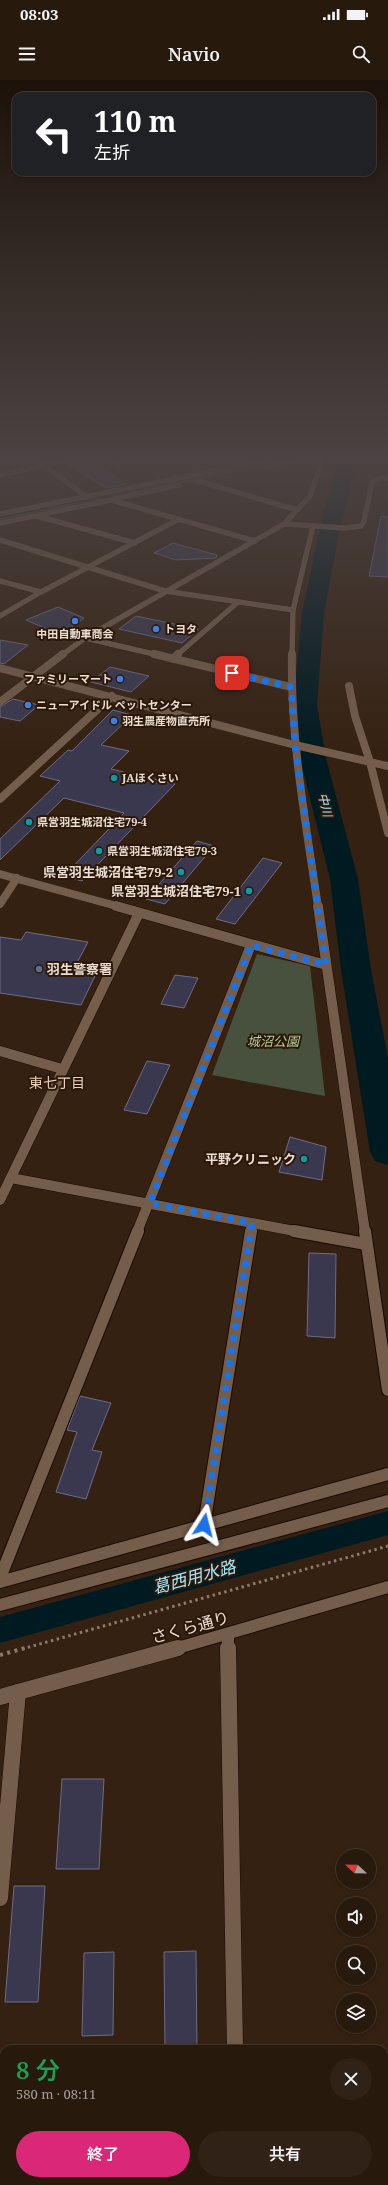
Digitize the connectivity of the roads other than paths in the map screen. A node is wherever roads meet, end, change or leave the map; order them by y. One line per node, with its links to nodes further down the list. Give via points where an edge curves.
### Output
1 (55, 557): 5 (street)
2 (110, 557): 5 (street)
3 (226, 557): 7 (street)
4 (306, 557): 10 (street)
5 (90, 568): 7 (street); 8 (street)
6 (0, 581): 8 (street)
7 (165, 591): 9 (street); 12 (street)
8 (41, 592): 11 (street)
9 (238, 602): 10 (street); 13 (street)
10 (293, 610): 17 (street)
11 (0, 616)
12 (85, 638): 13 (street); 15 (street)
13 (173, 659): 17 (street)
14 (0, 668): 15 (street)
15 (33, 676): 18 (street); 19 (street)
16 (349, 686): 21 (street, via 355,716)
17 (291, 687): 20 (street)
18 (112, 696): 20 (street); 23 (street)
19 (0, 702)
20 (295, 745): 21 (street); 30 (street)
21 (370, 762): 22 (street); 24 (street)
22 (388, 766)
23 (0, 799)
24 (388, 833)
25 (0, 874): 26 (street)
26 (17, 878): 27 (street); 28 (street)
27 (0, 904)
28 (139, 913): 29 (street); 32 (street)
29 (251, 945): 30 (street); 35 (street)
30 (326, 965): 37 (street)
31 (0, 1051): 32 (street)
32 (62, 1069): 33 (street)
33 (11, 1178): 34 (street); 35 (street)
34 (0, 1200)
35 (150, 1203): 36 (street); 42 (street)
36 (252, 1223): 37 (street); 41 (street)
37 (366, 1244): 38 (street)
38 (388, 1390)
39 (388, 1474): 41 (street)
40 (388, 1501): 45 (street)
41 (204, 1525): 43 (street)
42 (0, 1578)
43 (0, 1582)
44 (388, 1587): 46 (street, さくら通り)
45 (0, 1605)
46 (228, 1634): 47 (street, さくら通り); 50 (street)
47 (18, 1692): 48 (street, さくら通り); 49 (street)
48 (0, 1697)
49 (0, 1898)
50 (236, 2045)

